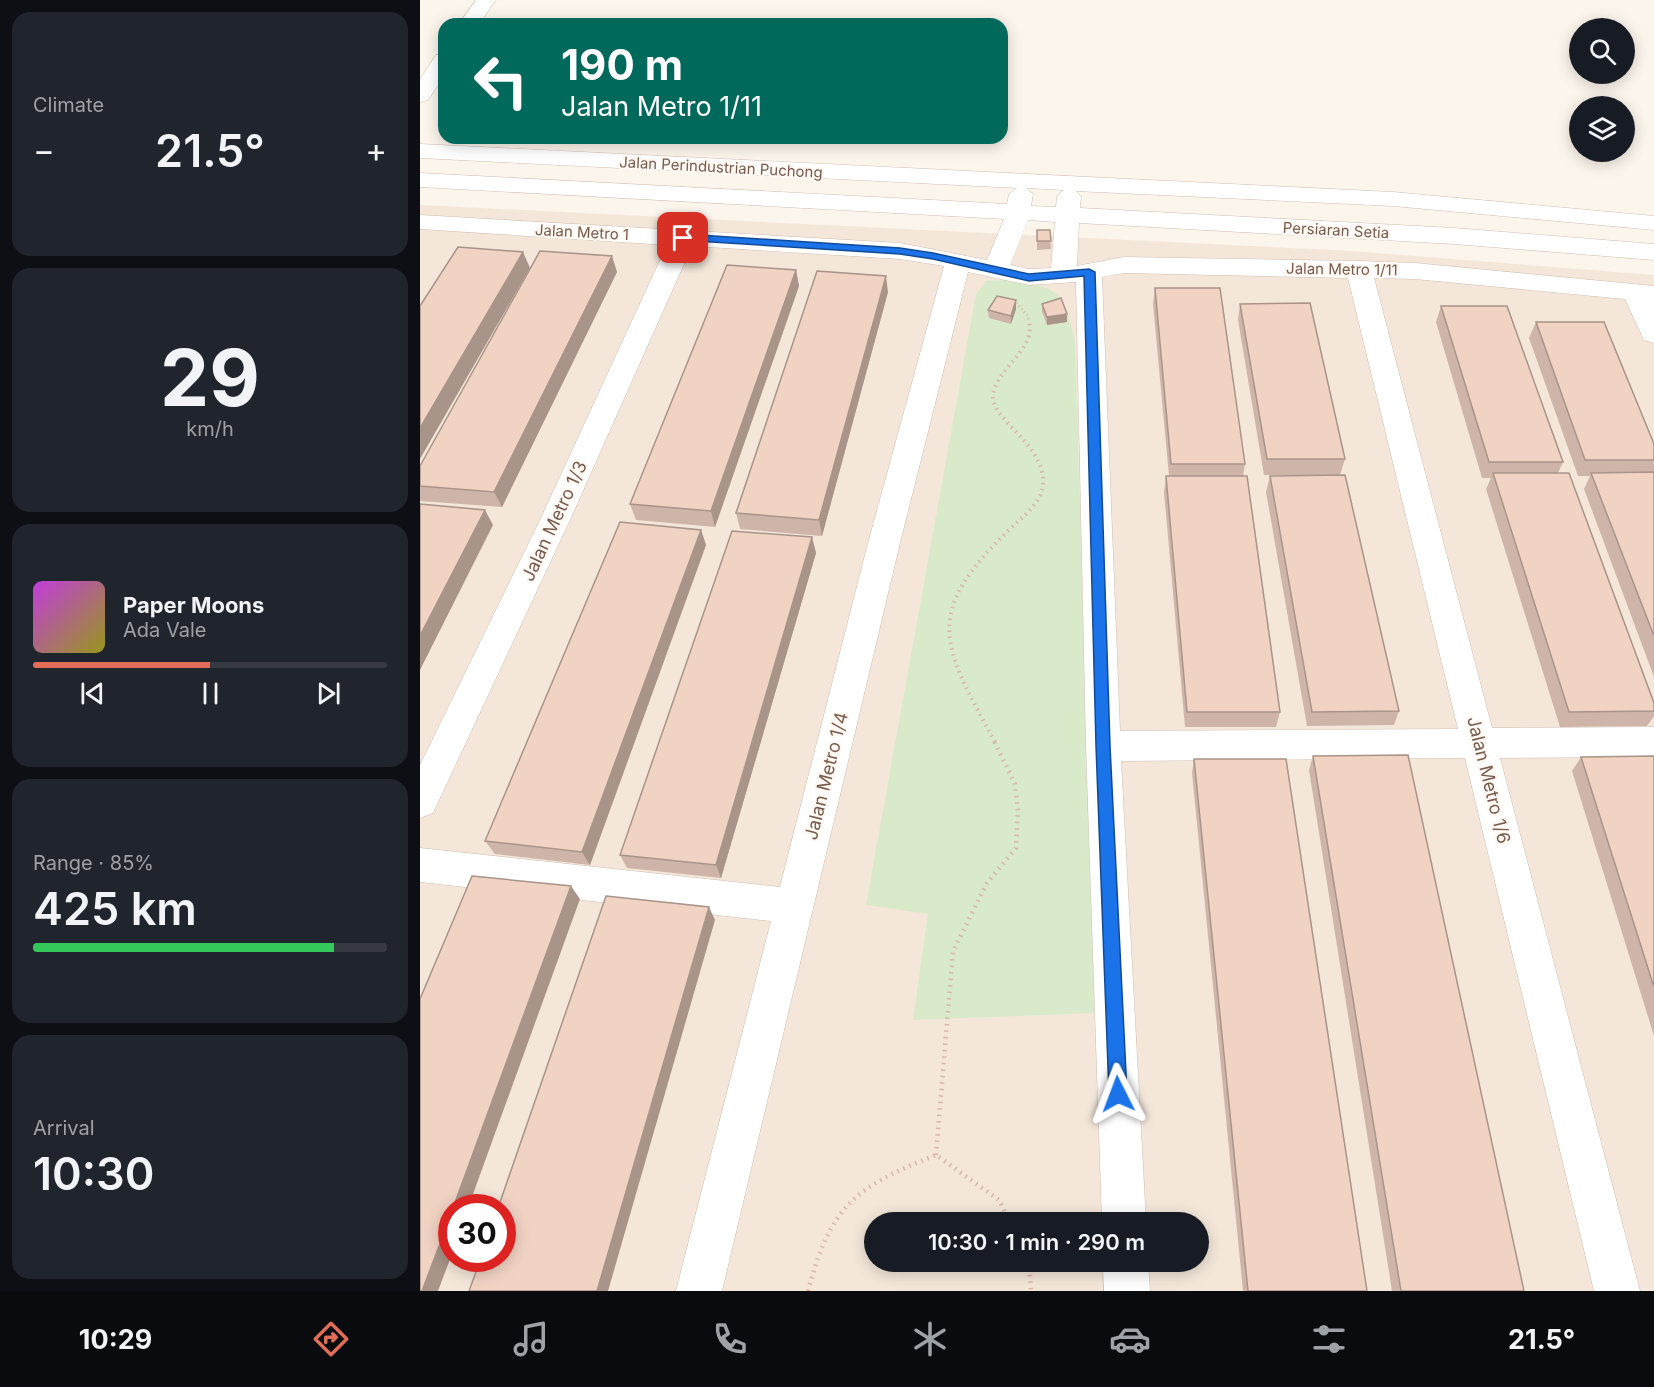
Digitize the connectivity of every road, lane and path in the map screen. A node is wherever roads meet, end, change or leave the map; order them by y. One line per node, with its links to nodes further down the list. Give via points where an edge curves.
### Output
1 (486, 0): 2 (street)
2 (473, 18)
3 (438, 69): 4 (street)
4 (420, 95)
5 (420, 151): 7 (street, Jalan Perindustrian Puchong)
6 (420, 180): 10 (street, Jalan Perindustrian Puchong)
7 (1023, 183): 8 (street, Persiaran Setia); 10 (street)
8 (1070, 185): 9 (street, Persiaran Setia, via 1393,200); 11 (street)
9 (1654, 223)
10 (1014, 225): 11 (street, Jalan Perindustrian Puchong); 17 (street)
11 (1066, 227): 14 (street, Persiaran Setia, via 1454,236); 18 (street)
12 (424, 228): 13 (street, Jalan Metro 1)
13 (683, 238): 15 (street, Jalan Metro 1, via 900,251); 26 (street, Jalan Metro 1/3, via 555,520)
14 (1654, 252)
15 (958, 261): 17 (street, Jalan Metro 1); 28 (street, Jalan Metro 1/4)
16 (1359, 269): 18 (street, Jalan Metro 1/11, via 1124,266); 20 (street, Jalan Metro 1/11); 24 (street, Jalan Metro 1/6)
17 (995, 271): 19 (street, Jalan Metro 1)
18 (1076, 274): 19 (street, Jalan Metro 1/11); 25 (street)
19 (1029, 277)
20 (1644, 293): 22 (street)
21 (1011, 298): 29 (path, via 1025,309 1031,328 1017,359 994,386 993,401 1002,418 1034,455 1044,477 1040,496 965,583 950,609 947,628 966,689 1014,778 1016,848 987,883 953,951)
22 (1654, 334)
23 (1654, 742): 24 (street)
24 (1479, 743): 25 (street); 38 (street, Jalan Metro 1/6)
25 (1103, 746): 31 (street)
26 (420, 802)
27 (420, 865): 28 (street)
28 (794, 906): 34 (street, Jalan Metro 1/4)
29 (936, 1155): 30 (path, via 999,1200); 35 (path, via 889,1175 853,1197 823,1239)
30 (1005, 1212)
31 (1124, 1212)
32 (1030, 1272): 36 (path)
33 (1126, 1272): 37 (street)
34 (699, 1291)
35 (808, 1291)
36 (1031, 1291)
37 (1127, 1291)
38 (1617, 1291)

